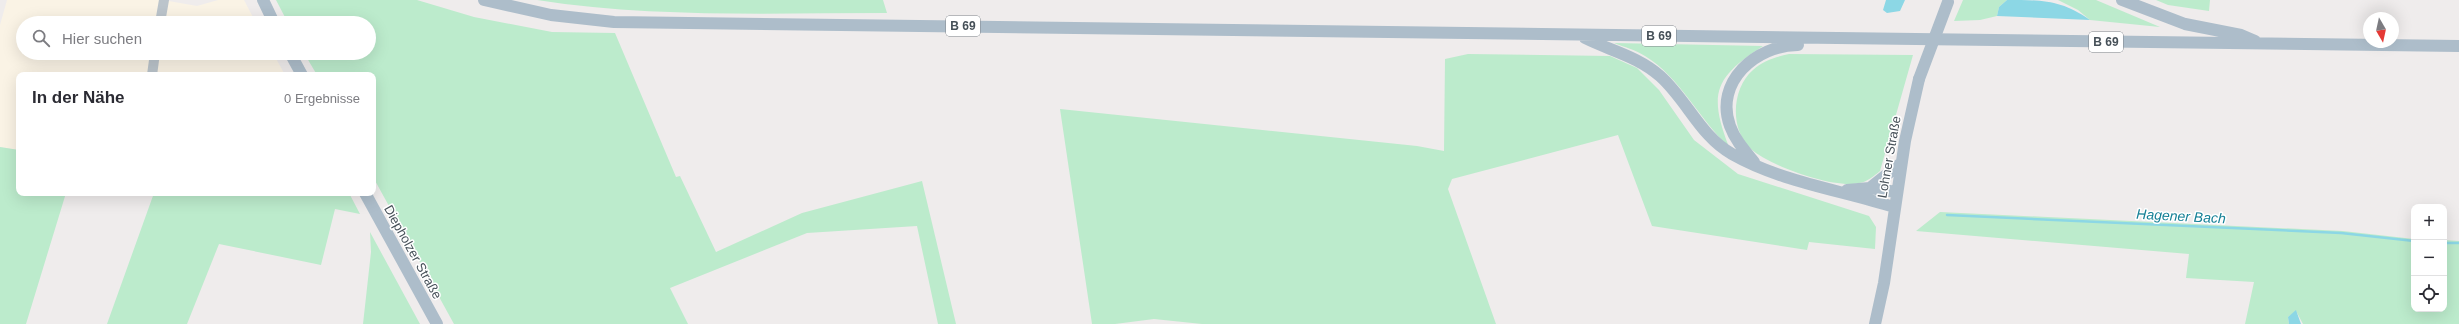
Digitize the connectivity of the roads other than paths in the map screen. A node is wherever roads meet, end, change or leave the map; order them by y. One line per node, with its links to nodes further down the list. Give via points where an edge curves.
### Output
1 (164, 0): 6 (street)
2 (263, 0): 7 (main road)
3 (484, 0): 8 (main road, B 69, via 551,15 614,22)
4 (2122, 0): 10 (main road, via 2160,16 2209,30 2241,35)
5 (1949, 1): 17 (main road, Lohner Straße, bridge, via 1919,80)
6 (161, 16)
7 (271, 16)
8 (1580, 36): 9 (main road, B 69); 16 (main road, via 1624,52 1649,68 1670,88 1698,124 1716,142 1732,154)
9 (1842, 39): 10 (main road, B 69); 16 (main road, via 1824,46 1786,45 1771,50 1750,61 1736,76 1729,95 1729,125 1738,143)
10 (2262, 44): 11 (main road, B 69)
11 (2459, 46)
12 (154, 60): 14 (street)
13 (294, 60): 15 (main road)
14 (152, 72)
15 (300, 72)
16 (1756, 164): 19 (main road, via 1793,179)
17 (1900, 164): 18 (main road); 20 (main road, Lohner Straße)
18 (1870, 188): 19 (main road); 20 (main road)
19 (1842, 191): 22 (main road)
20 (1896, 192): 22 (main road, Lohner Straße)
21 (367, 196): 23 (main road, Diepholzer Straße)
22 (1894, 207): 24 (main road, Lohner Straße, via 1884,283)
23 (437, 324)
24 (1875, 324)

